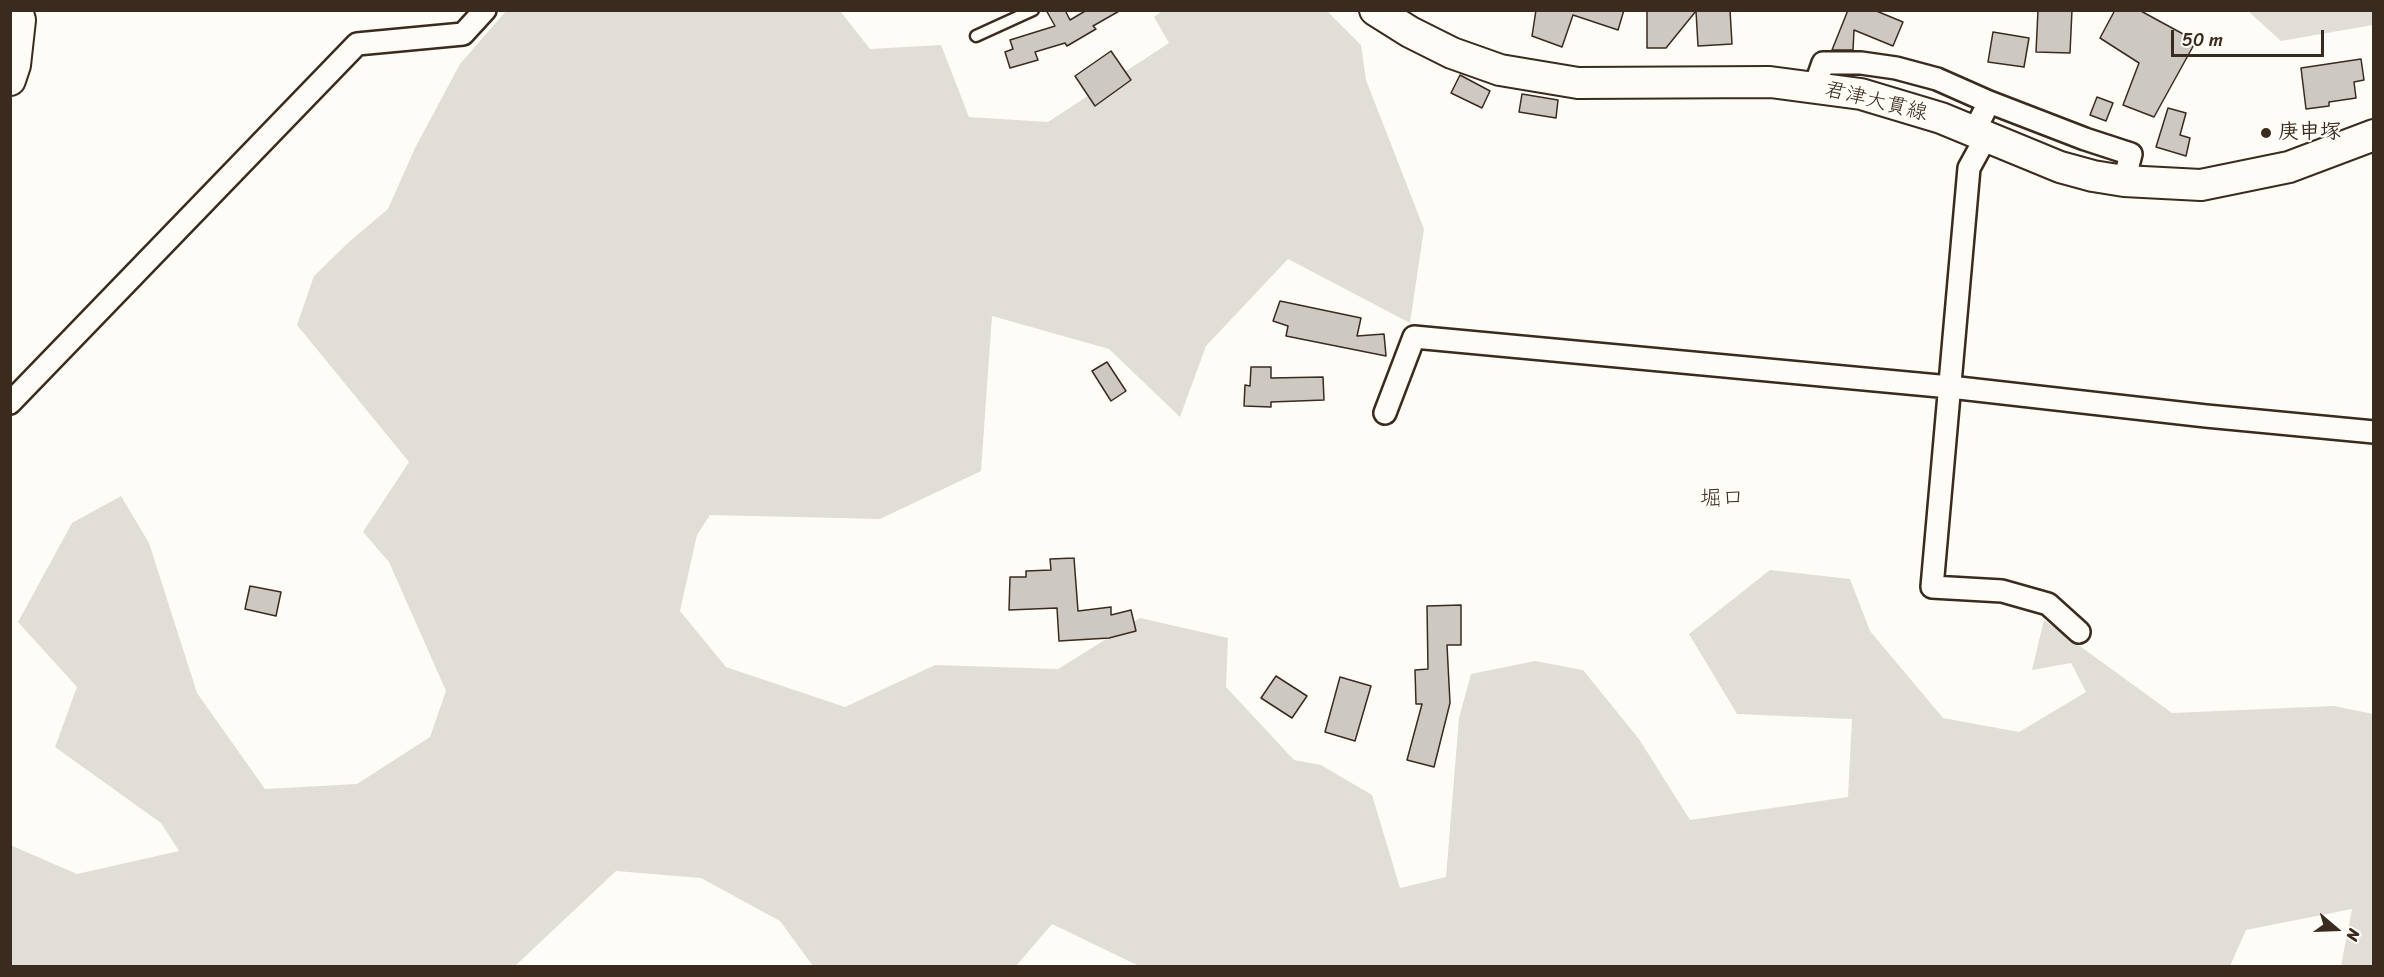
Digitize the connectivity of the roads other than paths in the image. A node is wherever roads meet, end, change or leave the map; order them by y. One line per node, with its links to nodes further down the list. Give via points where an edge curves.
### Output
1 (17, 10): 6 (main road, via 20,20)
2 (485, 10): 13 (street, via 463,34 357,44)
3 (1033, 10): 5 (lane)
4 (1375, 10): 7 (main road, 君津大貫線, via 1452,53 1500,70 1539,77 1578,82 1770,82)
5 (976, 36)
6 (10, 80)
7 (1815, 87): 8 (street, via 1822,63 1861,63 1937,79); 9 (main road, 君津大貫線, via 1894,102)
8 (1989, 102): 9 (street); 11 (street, via 2085,140 2132,153)
9 (1980, 134): 11 (main road, 君津大貫線, via 2060,167); 12 (street, via 1969,168)
10 (2373, 135): 11 (main road, 君津大貫線, via 2289,167 2201,185)
11 (2124, 181)
12 (1950, 387): 14 (street, via 1414,337); 15 (street); 16 (street, via 1932,587 2002,591 2048,604)
13 (10, 403)
14 (1385, 413)
15 (2373, 432)
16 (2079, 632)

